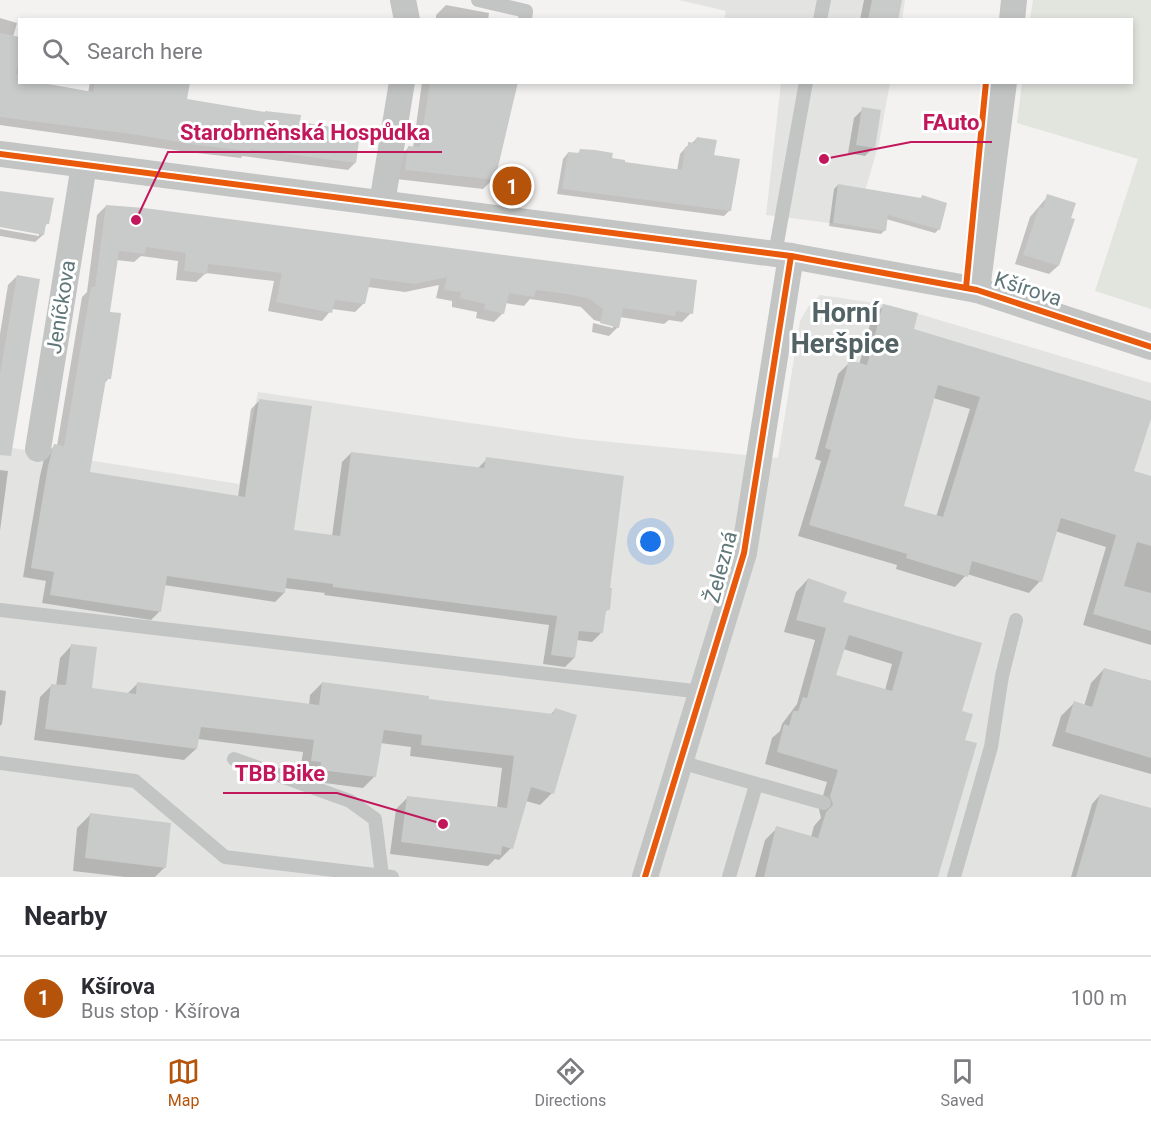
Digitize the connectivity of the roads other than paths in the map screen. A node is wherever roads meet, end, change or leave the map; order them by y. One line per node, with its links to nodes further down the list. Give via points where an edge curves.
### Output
1 (403, 0): 5 (street)
2 (478, 0): 6 (lane, via 526,11)
3 (824, 0): 7 (lane)
4 (1014, 0): 8 (street)
5 (407, 18)
6 (525, 18)
7 (820, 18)
8 (1012, 18)
9 (402, 84): 14 (street)
10 (806, 84): 15 (lane)
11 (1004, 84): 16 (street)
12 (0, 154): 13 (street, Kšírova)
13 (84, 165): 14 (street, Kšírova); 18 (street, Jeníčkova)
14 (382, 203): 15 (street, Kšírova)
15 (783, 255): 16 (street, Kšírova); 21 (street, Železná, via 744,553)
16 (977, 290): 17 (street, Kšírova)
17 (1151, 346)
18 (38, 449)
19 (0, 610): 21 (lane)
20 (1016, 620): 30 (lane, via 991,747)
21 (702, 692): 23 (street, Železná)
22 (234, 759): 27 (lane, via 350,801 375,819)
23 (680, 762): 25 (lane); 28 (street, Železná)
24 (0, 763): 27 (lane, via 135,781 225,857)
25 (756, 785): 26 (lane); 29 (lane)
26 (824, 803)
27 (387, 876)
28 (645, 877)
29 (729, 877)
30 (954, 877)

